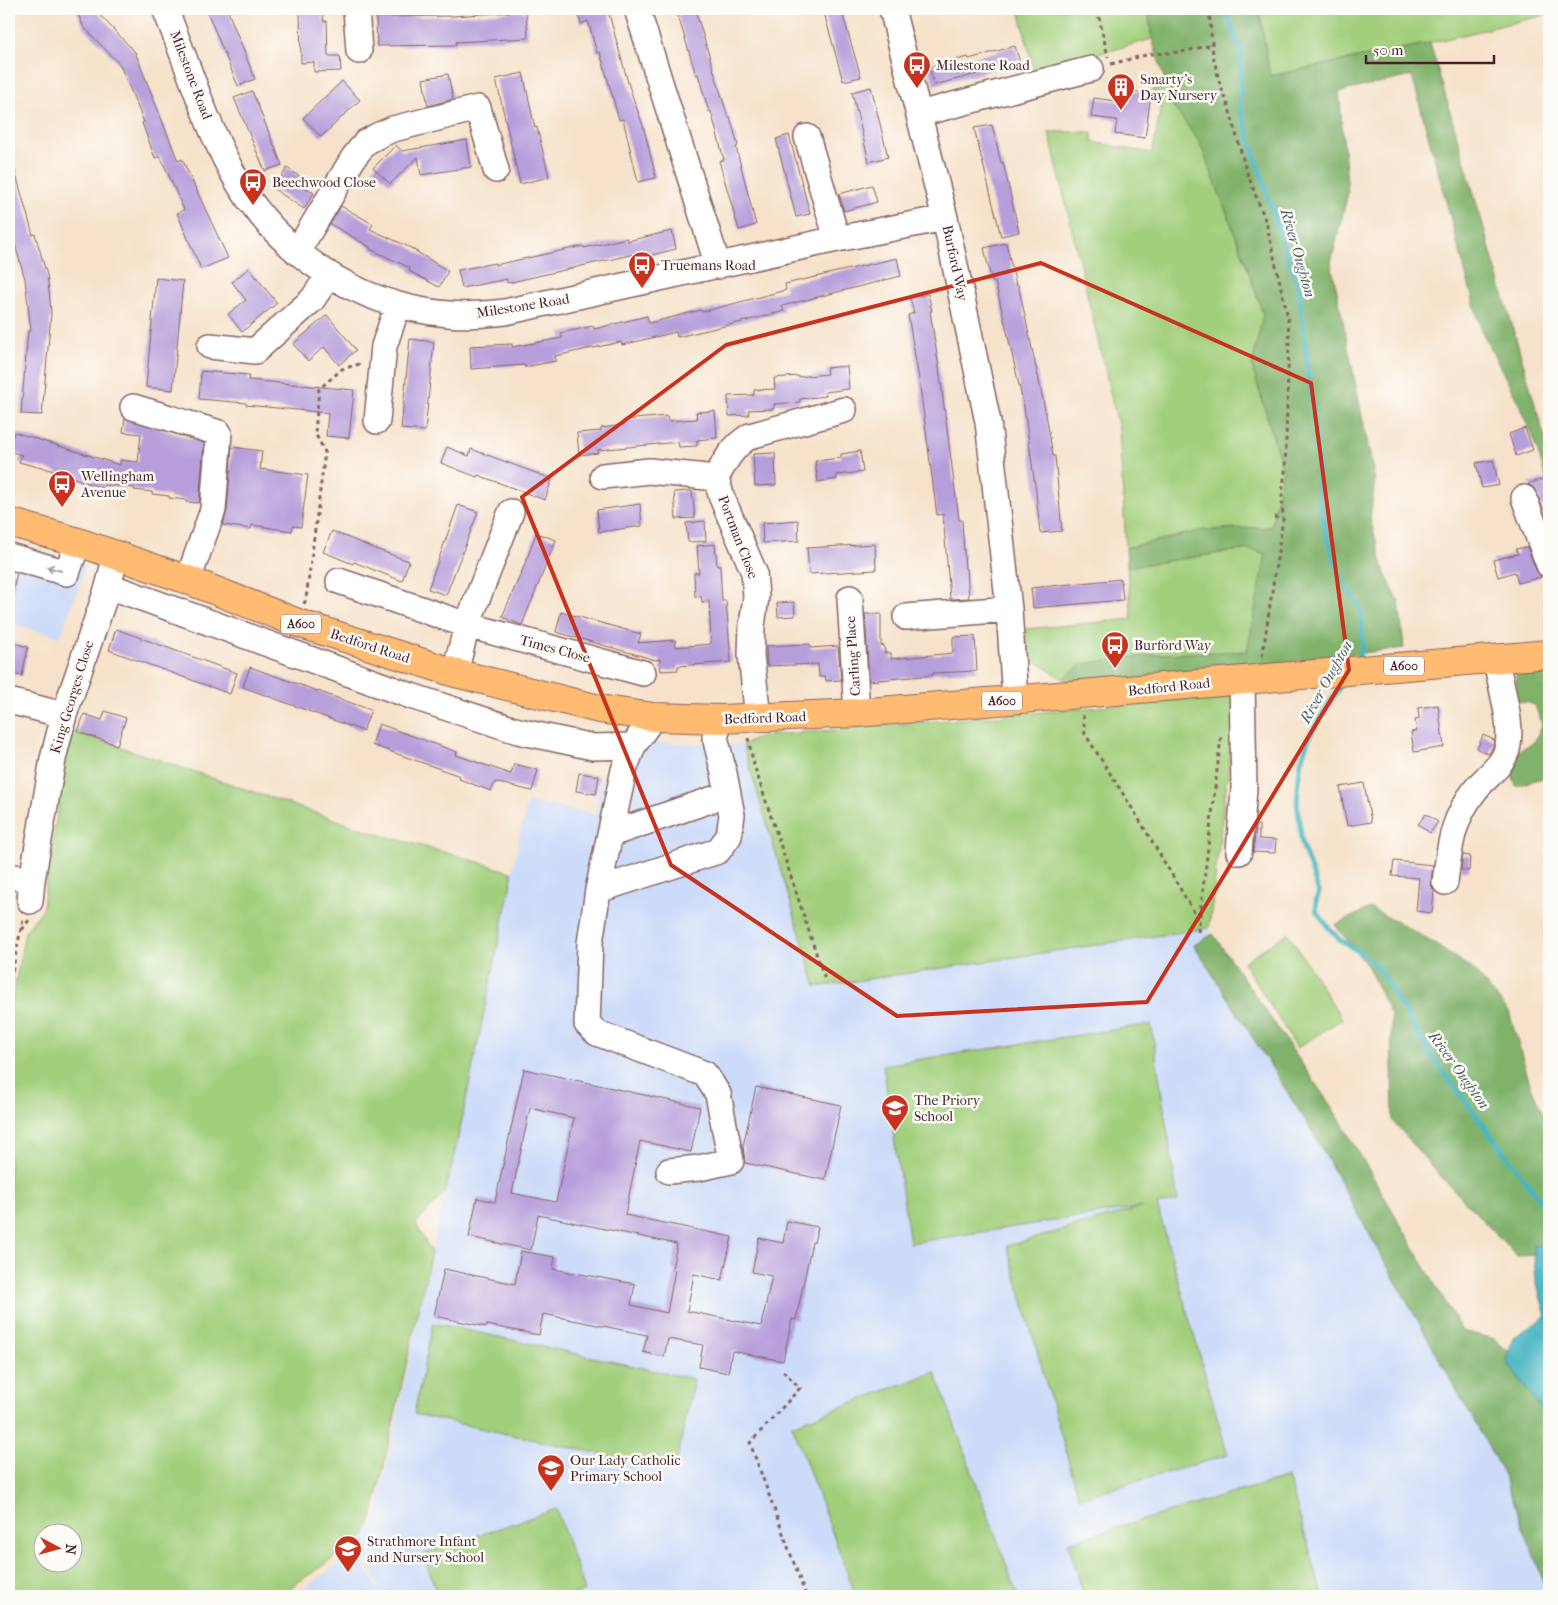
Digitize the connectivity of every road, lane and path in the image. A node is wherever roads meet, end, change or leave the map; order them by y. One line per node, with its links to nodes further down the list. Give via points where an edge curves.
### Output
1 (165, 9): 15 (street, Milestone Road, via 231,170 253,206)
2 (356, 9): 8 (street)
3 (637, 9): 16 (street)
4 (892, 9): 10 (street, Burford Way)
5 (1097, 9): 9 (path)
6 (1209, 9): 7 (path)
7 (1212, 44): 9 (path, via 1181,52 1150,54); 29 (path, via 1219,81 1246,170 1266,222 1288,318)
8 (359, 52)
9 (1101, 67): 10 (street)
10 (919, 114): 13 (street, Burford Way)
11 (807, 137): 14 (street)
12 (496, 170): 15 (street, via 478,108 393,129 366,142 354,157)
13 (945, 218): 14 (street, Milestone Road); 39 (street, Burford Way, via 988,422)
14 (837, 239): 16 (street, Milestone Road)
15 (297, 252): 17 (street, Milestone Road)
16 (718, 266): 18 (street, Milestone Road, via 504,312 448,314)
17 (329, 275): 18 (street, Milestone Road, via 371,296); 19 (street, via 312,300 255,351)
18 (398, 305): 23 (street, via 384,346)
19 (210, 346)
20 (368, 362): 40 (path, via 342,369 319,389 315,433 325,452)
21 (133, 407): 35 (street, via 220,433 213,510)
22 (844, 410): 25 (street, Portman Close, via 750,436 734,448)
23 (376, 421)
24 (603, 476): 25 (street, via 649,471)
25 (716, 478): 55 (street, Portman Close, via 754,572 756,597)
26 (1524, 498): 34 (street)
27 (511, 512): 42 (street)
28 (1274, 517): 29 (path)
29 (1283, 518): 47 (path)
30 (9, 522): 31 (main road, Bedford Road / A600)
31 (78, 542): 32 (street, one-way to 32, via 67,573); 33 (main road, Bedford Road / A600)
32 (9, 556)
33 (116, 556): 35 (main road, Bedford Road / A600); 37 (street, King Georges Close)
34 (1549, 565)
35 (188, 580): 45 (main road, Bedford Road / A600, via 298,623)
36 (338, 581): 42 (street, Times Close)
37 (108, 587): 53 (street, King Georges Close); 58 (street, via 420,699 518,731)
38 (850, 598): 52 (street, Carling Place)
39 (1009, 609): 41 (street); 50 (street, Burford Way)
40 (302, 610)
41 (906, 617)
42 (467, 625): 45 (street); 46 (street, Times Close)
43 (1549, 654): 44 (main road, Bedford Road / A600)
44 (1496, 659): 47 (main road, Bedford Road / A600); 62 (street, via 1508,728 1506,751 1457,820)
45 (454, 673): 51 (main road, Bedford Road / A600)
46 (643, 673)
47 (1251, 679): 48 (main road, Bedford Road / A600); 61 (street)
48 (1080, 695): 50 (main road, Bedford Road / A600); 65 (path, via 1085,734)
49 (9, 700): 53 (street)
50 (1015, 700): 52 (main road, Bedford Road / A600)
51 (599, 709): 54 (main road, Bedford Road / A600); 58 (street)
52 (857, 714): 55 (main road, Bedford Road / A600)
53 (64, 715): 63 (street, King Georges Close)
54 (653, 717): 55 (main road, Bedford Road / A600); 57 (street)
55 (741, 719): 59 (street, Portman Close, via 715,737); 67 (path)
56 (1221, 733): 65 (path)
57 (633, 746): 58 (street); 60 (street, via 624,770)
58 (593, 747)
59 (728, 794): 60 (street); 64 (street, Portman Close, via 732,815 729,836 718,851)
60 (611, 834): 64 (street)
61 (1239, 852)
62 (1445, 882)
63 (24, 886): 68 (path, via 26,906)
64 (598, 890): 69 (street, via 590,943 587,1024 597,1033 705,1074 718,1094 731,1161)
65 (1200, 922): 66 (path)
66 (1198, 932)
67 (825, 980)
68 (9, 987)
69 (669, 1171)
70 (783, 1371): 71 (path, via 800,1388 750,1443)
71 (806, 1596)

